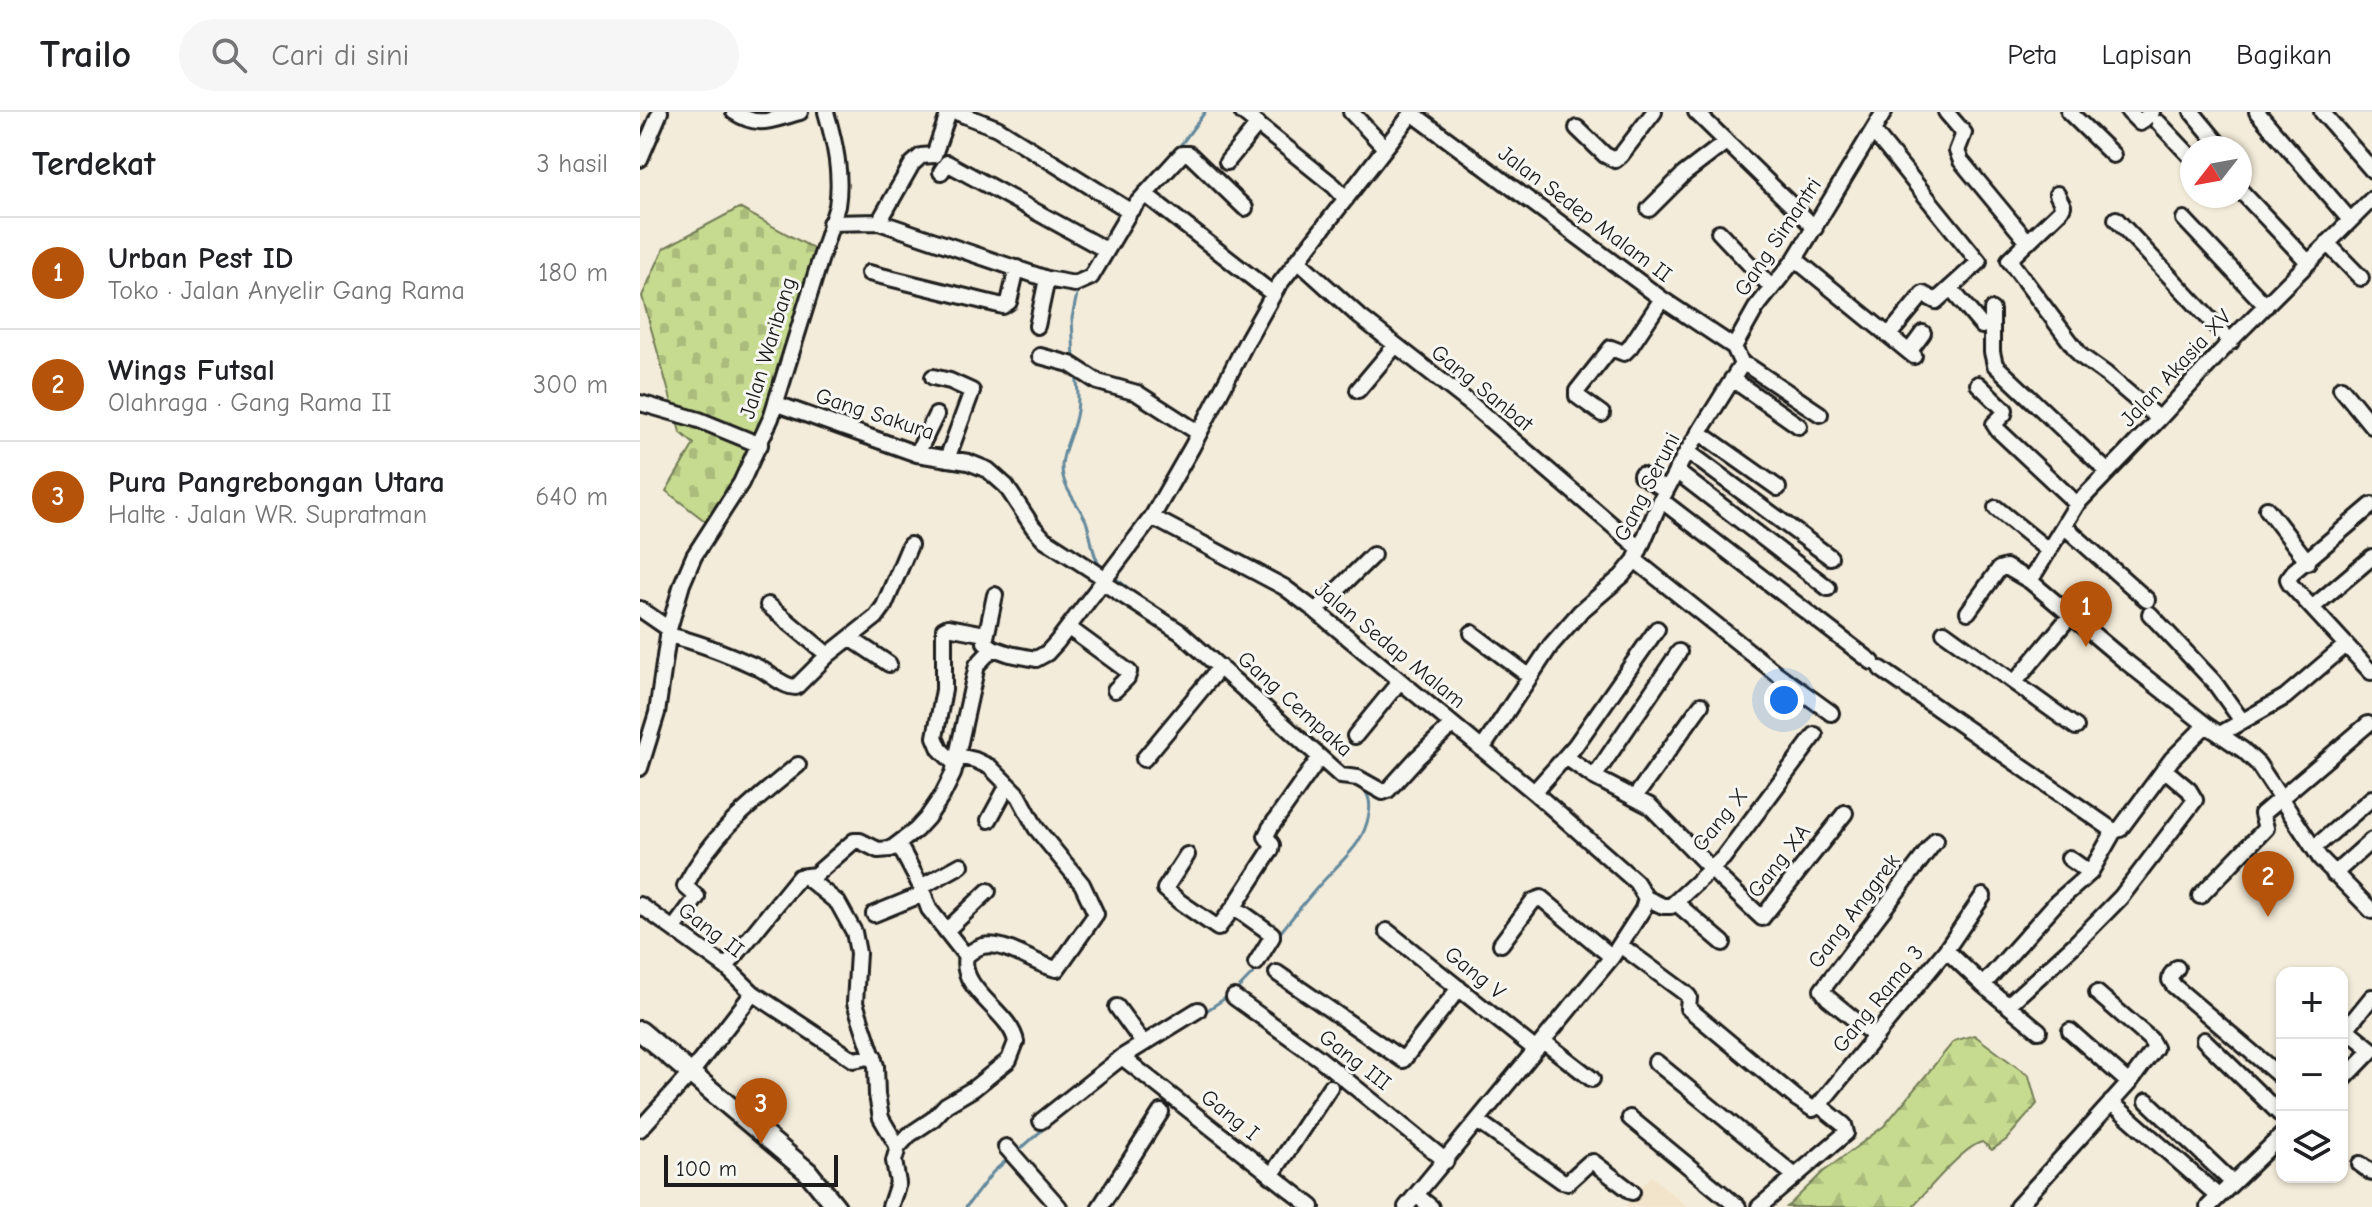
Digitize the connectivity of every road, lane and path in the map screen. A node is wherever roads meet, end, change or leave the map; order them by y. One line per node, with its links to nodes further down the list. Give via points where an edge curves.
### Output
1 (660, 112): 28 (street)
2 (734, 112): 3 (street, via 757,122)
3 (800, 112)
4 (826, 112): 44 (street, Jalan Waribang, via 839,180)
5 (949, 112): 43 (street, via 934,155 912,164)
6 (956, 112): 38 (street, via 997,128)
7 (1244, 112): 20 (street)
8 (1351, 112): 26 (street)
9 (1654, 112): 21 (street, via 1615,160)
10 (1696, 112): 24 (street)
11 (1884, 112): 22 (street, Gang Simantri)
12 (1946, 112): 47 (street, via 1964,133 1957,151 1961,161)
13 (2069, 112): 27 (street)
14 (2129, 112): 19 (street, via 2140,123)
15 (2192, 112): 23 (street)
16 (2257, 112): 42 (street)
17 (2322, 112): 30 (street)
18 (1413, 113): 26 (street); 60 (street, Jalan Sedep Malam II)
19 (2156, 118): 25 (street)
20 (1258, 124): 29 (street); 34 (street)
21 (1577, 128)
22 (1873, 131): 45 (street, Gang Simantri); 58 (street, via 1979,262)
23 (2212, 136)
24 (1726, 142): 39 (street); 45 (street)
25 (2180, 145)
26 (1385, 148): 34 (street)
27 (2113, 155)
28 (640, 159)
29 (1227, 162)
30 (2372, 170)
31 (941, 172): 49 (street, via 947,163)
32 (1145, 194): 37 (street, via 1185,153); 38 (street); 59 (street)
33 (2057, 194): 47 (street, via 2061,210)
34 (1346, 199): 51 (street)
35 (2372, 199): 42 (street, Jalan Akasia XV)
36 (2252, 203): 52 (street)
37 (1245, 208)
38 (1128, 209): 49 (street)
39 (1649, 209)
40 (2116, 219): 67 (street)
41 (2184, 219): 61 (street)
42 (2350, 220): 48 (street, Jalan Akasia XV)
43 (879, 222): 44 (street); 53 (street)
44 (830, 223): 78 (street, Jalan Waribang)
45 (1815, 228): 50 (street, Gang Simantri)
46 (1719, 232): 57 (street)
47 (2028, 242): 82 (street, via 2009,260 2081,356)
48 (2327, 243): 52 (street, Jalan Akasia XV); 55 (street)
49 (1104, 248): 56 (street, via 1091,277 1083,282)
50 (1795, 259): 57 (street, Gang Simantri); 66 (street)
51 (1297, 260): 59 (street); 68 (street, Gang Sanbat)
52 (2308, 262): 61 (street, Jalan Akasia XV)
53 (1017, 268): 54 (street, via 1009,302 1003,306); 56 (street)
54 (869, 273)
55 (2361, 278)
56 (1047, 279): 63 (street)
57 (1771, 287): 69 (street, Gang Simantri)
58 (1950, 288): 64 (street); 66 (street, via 1936,301 1923,294)
59 (1273, 294): 86 (street)
60 (1662, 299): 69 (street, Jalan Sedep Malam II); 79 (street, via 1630,347 1624,353 1611,348 1577,391)
61 (2266, 306): 67 (street, Jalan Akasia XV)
62 (1992, 310): 92 (street, via 1995,365)
63 (1037, 326)
64 (1982, 326)
65 (1923, 333): 66 (street, via 1912,354)
66 (1889, 335)
67 (2231, 342): 82 (street, Jalan Akasia XV)
68 (1395, 346): 76 (street); 104 (street, Gang Sanbat, via 1471,404)
69 (1734, 347): 71 (street)
70 (1040, 356): 86 (street, via 1137,393)
71 (1742, 364): 73 (street, Gang Seruni); 80 (street)
72 (933, 377): 90 (street, via 972,391)
73 (1732, 379): 83 (street); 85 (street, Gang Seruni)
74 (1978, 384): 96 (street, via 2005,410 1995,427)
75 (2341, 388): 84 (street)
76 (1358, 390)
77 (640, 403): 87 (street)
78 (777, 404): 87 (street, Jalan Waribang); 89 (street, Gang Sakura)
79 (1602, 414)
80 (1820, 414)
81 (936, 415): 89 (street)
82 (2159, 419): 92 (street, Jalan Akasia XV)
83 (1799, 426)
84 (2372, 426)
85 (1699, 432): 88 (street, Gang Seruni); 94 (street)
86 (1199, 433): 100 (street)
87 (760, 445): 121 (street, Jalan Waribang, via 690,564)
88 (1687, 451): 91 (street, Gang Seruni); 106 (street)
89 (917, 454): 90 (street, Gang Sakura)
90 (947, 459): 109 (street, Gang Sakura, via 988,470 1044,539)
91 (1676, 471): 95 (street, Gang Seruni); 111 (street)
92 (2108, 472): 96 (street, Jalan Akasia XV)
93 (1641, 475): 95 (street)
94 (1778, 488)
95 (1663, 495): 104 (street, Gang Seruni); 162 (street, via 1877,665)
96 (2077, 504): 101 (street, Jalan Akasia XV)
97 (2372, 505): 108 (street)
98 (1996, 508): 103 (street)
99 (2267, 509): 108 (street)
100 (1152, 517): 109 (street); 116 (street, Jalan Sedap Malam, via 1284,587)
101 (2064, 526): 103 (street, Jalan Akasia XV); 138 (street, via 2148,607)
102 (910, 545): 124 (street, via 884,606)
103 (2049, 551): 110 (street, Jalan Akasia XV)
104 (1638, 554): 132 (street, Gang Seruni, via 1622,576 1566,626); 137 (street, Gang Sanbat, via 1776,673)
105 (1373, 555): 116 (street)
106 (1830, 557)
107 (2372, 557): 114 (street)
108 (2308, 562): 114 (street, via 2288,582)
109 (1108, 577): 119 (street); 130 (street, Gang Cempaka)
110 (2030, 581): 117 (street, via 2002,567); 118 (street)
111 (1828, 588)
112 (995, 595): 125 (street)
113 (768, 605): 128 (street)
114 (2313, 607): 126 (street)
115 (640, 609): 121 (street)
116 (1316, 611): 133 (street, Jalan Sedap Malam)
117 (1968, 612)
118 (2071, 615): 134 (street); 141 (street)
119 (1069, 628): 125 (street, via 1036,659 1010,654); 135 (street, via 1129,672)
120 (1657, 629): 148 (street)
121 (668, 632): 128 (street, via 761,669 792,688); 152 (street, Jalan Waribang, via 657,713)
122 (1944, 632): 134 (street)
123 (1472, 633): 132 (street)
124 (850, 638): 128 (street); 129 (street)
125 (989, 641): 150 (street, via 977,665); 150 (street, via 944,629 944,690 935,737 940,749)
126 (2346, 645): 131 (street); 138 (street, via 2285,697)
127 (1679, 652): 154 (street)
128 (828, 655)
129 (889, 664)
130 (1220, 667): 147 (street, Gang Cempaka); 149 (street)
131 (2371, 672)
132 (1529, 676): 146 (street, Gang Seruni)
133 (1400, 681): 140 (street, Jalan Sedap Malam); 145 (street)
134 (2015, 682): 142 (street)
135 (1115, 690)
136 (1701, 705): 157 (street)
137 (1831, 713)
138 (2242, 721): 143 (street)
139 (2368, 724): 159 (street)
140 (1452, 725): 146 (street, Jalan Sedap Malam); 147 (street, Gang Cempaka, via 1383,792 1347,777)
141 (2206, 725): 143 (street); 153 (street)
142 (2076, 727)
143 (2220, 734): 159 (street, via 2258,764)
144 (1815, 735): 170 (street, Gang X)
145 (1355, 736)
146 (1482, 749): 156 (street, Jalan Sedap Malam)
147 (1320, 757): 181 (street, via 1267,833 1271,850)
148 (1566, 757): 154 (street); 156 (street)
149 (1144, 759)
150 (957, 760): 155 (street, via 985,763); 165 (street, via 927,818)
151 (798, 765): 184 (street, via 733,819 709,848 685,886 697,897)
152 (640, 768)
153 (2164, 769): 162 (street); 202 (street, via 2195,800 2121,897)
154 (1594, 777): 157 (street)
155 (1008, 785): 161 (street); 191 (street, via 1082,884 1095,916 1057,969 995,947 983,946)
156 (1534, 792): 178 (street, Jalan Sedap Malam, via 1636,882)
157 (1635, 797): 170 (street, via 1654,809)
158 (2372, 798): 166 (street)
159 (2281, 799): 166 (street); 177 (street, via 2261,815 2266,828)
160 (1845, 813): 170 (street, Gang XA, via 1762,918)
161 (989, 820)
162 (2114, 831): 171 (street)
163 (1936, 840): 210 (street, Gang Anggrek, via 1822,990)
164 (2372, 840): 172 (street)
165 (899, 845): 173 (street, via 884,851 854,841); 174 (street)
166 (2314, 848): 172 (street)
167 (1187, 855): 181 (street, via 1166,891 1216,928)
168 (2069, 858): 171 (street)
169 (961, 865): 174 (street)
170 (1711, 869): 179 (street, Gang X)
171 (2090, 873): 196 (street)
172 (2334, 874): 182 (street)
173 (806, 877): 193 (street, via 796,880); 215 (street, via 838,903 854,932 855,1003)
174 (922, 891): 183 (street); 185 (street)
175 (988, 891): 185 (street)
176 (1983, 896): 189 (street)
177 (2200, 896)
178 (1646, 898): 179 (street, via 1668,906); 190 (street)
179 (1675, 902): 187 (street)
180 (640, 905): 184 (street, Gang II)
181 (1234, 907): 192 (street, via 1272,934)
182 (2372, 911)
183 (874, 914)
184 (674, 928): 193 (street, Gang II)
185 (947, 930): 191 (street)
186 (1387, 931): 197 (street, Gang V)
187 (1723, 943)
188 (1501, 944): 190 (street, via 1533,901 1541,898)
189 (1946, 950): 196 (street, Gang Rama 3); 210 (street, Gang Rama 3)
190 (1616, 951): 213 (street); 226 (street, via 1685,993 1687,1006 1809,1108)
191 (966, 956): 234 (street, via 972,981 1016,1037 1012,1054)
192 (1256, 963)
193 (726, 967): 198 (street, Gang II)
194 (2177, 968): 219 (street, via 2170,980 2174,986)
195 (1277, 973): 197 (street, via 1403,1060)
196 (1983, 985): 202 (street, Gang Rama 3)
197 (1459, 988): 213 (street, Gang V)
198 (753, 993): 215 (street, Gang II, via 854,1060); 218 (street)
199 (2097, 993): 222 (street, via 2154,1044 2153,1053)
200 (1234, 997): 236 (street, Gang III)
201 (2372, 997): 205 (street)
202 (2008, 1005): 207 (street, Gang Rama 3)
203 (1117, 1007): 212 (street)
204 (1198, 1010): 212 (street)
205 (2348, 1025)
206 (640, 1031): 218 (main road)
207 (2039, 1031)
208 (2070, 1031): 222 (street)
209 (2348, 1033): 214 (street)
210 (1876, 1037): 226 (street, Gang Rama 3)
211 (2204, 1040): 227 (street)
212 (1143, 1043): 216 (street)
213 (1540, 1046): 221 (street, Gang V); 231 (street)
214 (2372, 1050): 220 (street)
215 (874, 1056): 234 (street, via 881,1118)
216 (1125, 1059): 230 (street); 237 (street, Gang I)
217 (1656, 1062): 238 (street)
218 (691, 1073): 232 (street); 243 (main road, via 808,1172)
219 (2276, 1073)
220 (2348, 1075)
221 (1592, 1079)
222 (2129, 1083): 225 (street)
223 (1330, 1087): 237 (street)
224 (2147, 1101): 239 (street)
225 (2111, 1102): 242 (street); 251 (street)
226 (1819, 1105): 238 (street, via 1847,1131)
227 (2277, 1111)
228 (1161, 1112): 246 (street)
229 (1630, 1118): 249 (street)
230 (1041, 1121)
231 (1479, 1122): 236 (street); 240 (street, via 1562,1181 1593,1162)
232 (640, 1129)
233 (2276, 1141): 239 (street)
234 (898, 1147): 244 (street, via 898,1183)
235 (1010, 1151): 245 (street)
236 (1446, 1161): 241 (street)
237 (1271, 1176): 247 (street, Gang I)
238 (1795, 1176): 250 (street)
239 (2232, 1182): 242 (street)
240 (1632, 1192)
241 (1411, 1201): 248 (street)
242 (2213, 1202)
243 (836, 1207)
244 (890, 1207)
245 (1059, 1207)
246 (1100, 1207)
247 (1312, 1207)
248 (1431, 1207)
249 (1738, 1207)
250 (1759, 1207)
251 (2017, 1207)

